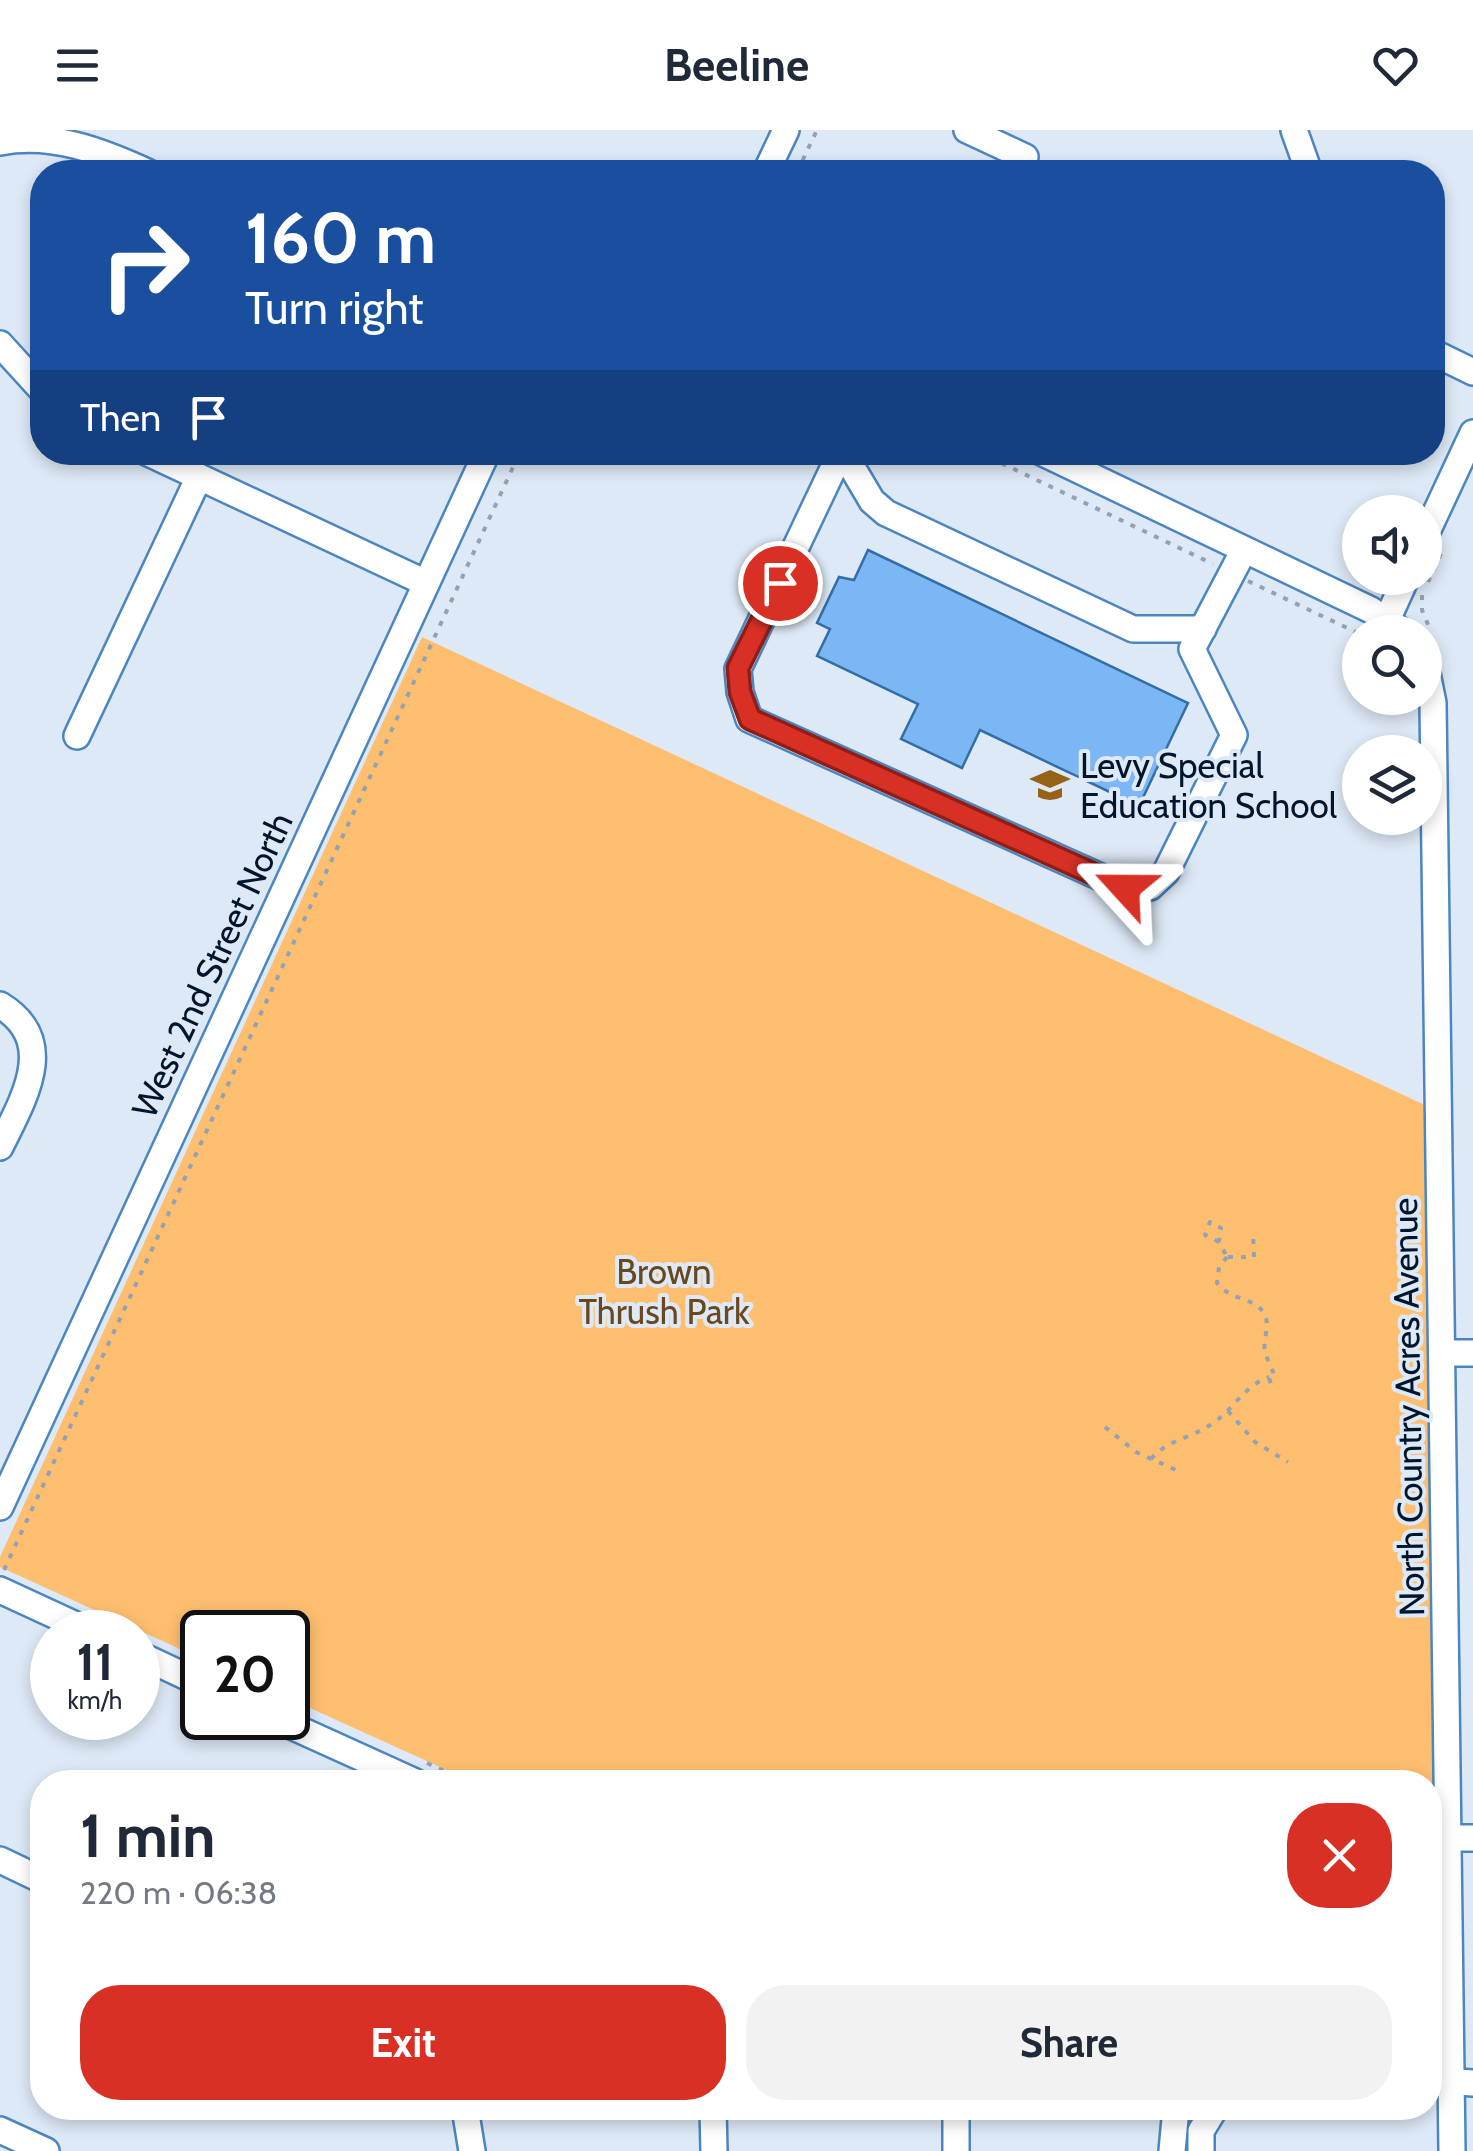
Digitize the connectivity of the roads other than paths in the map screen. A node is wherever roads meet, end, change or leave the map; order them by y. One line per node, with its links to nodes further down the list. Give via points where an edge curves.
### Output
1 (786, 130): 7 (street)
2 (967, 130): 5 (street)
3 (1294, 130): 8 (street)
4 (0, 142): 6 (street, via 58,141)
5 (1025, 157)
6 (118, 160)
7 (772, 160)
8 (1304, 160)
9 (2, 350): 12 (street)
10 (1445, 358): 11 (street)
11 (1473, 372)
12 (30, 378)
13 (1473, 432): 20 (street)
14 (174, 465): 19 (street)
15 (481, 465): 22 (street, West 2nd Street North)
16 (836, 465): 24 (street, via 738,668 750,719 1125,888 1150,887 1166,872 1234,735 1192,649)
17 (850, 465): 24 (street, via 886,513 1133,629)
18 (1064, 465): 21 (street)
19 (199, 477): 22 (street); 26 (street)
20 (1442, 521)
21 (1238, 562): 23 (street); 24 (street)
22 (426, 583): 31 (street, West 2nd Street North)
23 (1368, 615)
24 (1202, 629)
25 (1433, 715): 29 (street, North Country Acres Avenue)
26 (77, 736)
27 (0, 1005): 28 (street, via 23,1023 34,1066)
28 (0, 1147)
29 (1442, 1353): 30 (street); 36 (street, North Country Acres Avenue)
30 (1473, 1353)
31 (0, 1507)
32 (3, 1579): 33 (street)
33 (69, 1610)
34 (310, 1734): 35 (street)
35 (389, 1770)
36 (1450, 1838): 39 (street, North Country Acres Avenue)
37 (0, 1860): 38 (street)
38 (30, 1874)
39 (1442, 1972)
40 (1442, 2019): 41 (street, North Country Acres Avenue)
41 (1452, 2082): 54 (street, North Country Acres Avenue)
42 (467, 2120): 49 (street)
43 (713, 2120): 50 (street)
44 (956, 2120): 51 (street)
45 (1175, 2120): 52 (street)
46 (1207, 2120): 53 (street)
47 (0, 2130): 48 (street)
48 (46, 2151)
49 (472, 2151)
50 (714, 2151)
51 (956, 2151)
52 (1172, 2151)
53 (1201, 2151)
54 (1452, 2151)

